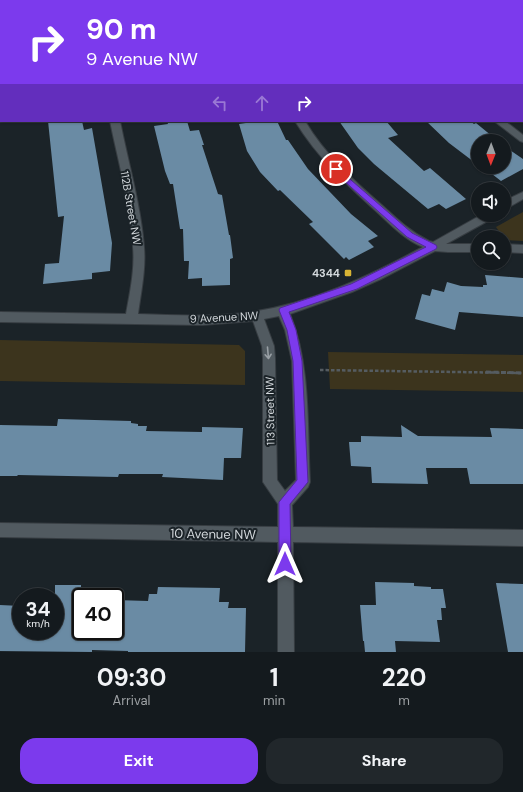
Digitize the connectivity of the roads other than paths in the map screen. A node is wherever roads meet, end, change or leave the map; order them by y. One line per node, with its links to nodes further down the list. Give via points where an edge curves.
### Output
1 (115, 122): 15 (street, 112B Street NW, via 139,248 137,285)
2 (301, 122): 8 (street, via 315,146 344,177 410,235)
3 (500, 122): 4 (street)
4 (523, 139)
5 (523, 195): 6 (street)
6 (511, 202)
7 (477, 222): 8 (street, 9 Avenue NW)
8 (433, 247): 9 (street, 9 Avenue NW); 12 (street, 9 Avenue NW, via 354,287)
9 (471, 248)
10 (511, 248): 11 (street)
11 (523, 248)
12 (284, 310): 13 (street, 9 Avenue NW); 16 (street, via 292,330 298,361 303,482)
13 (257, 316): 15 (street, 9 Avenue NW, via 203,320); 16 (street, 113 Street NW, one-way to 16, via 268,346 269,358 270,482)
14 (0, 317): 15 (street, 9 Avenue NW)
15 (131, 319)
16 (285, 502): 18 (street)
17 (0, 530): 18 (street, 10 Avenue NW)
18 (285, 535): 19 (street, 10 Avenue NW); 20 (street)
19 (523, 538)
20 (286, 652)

